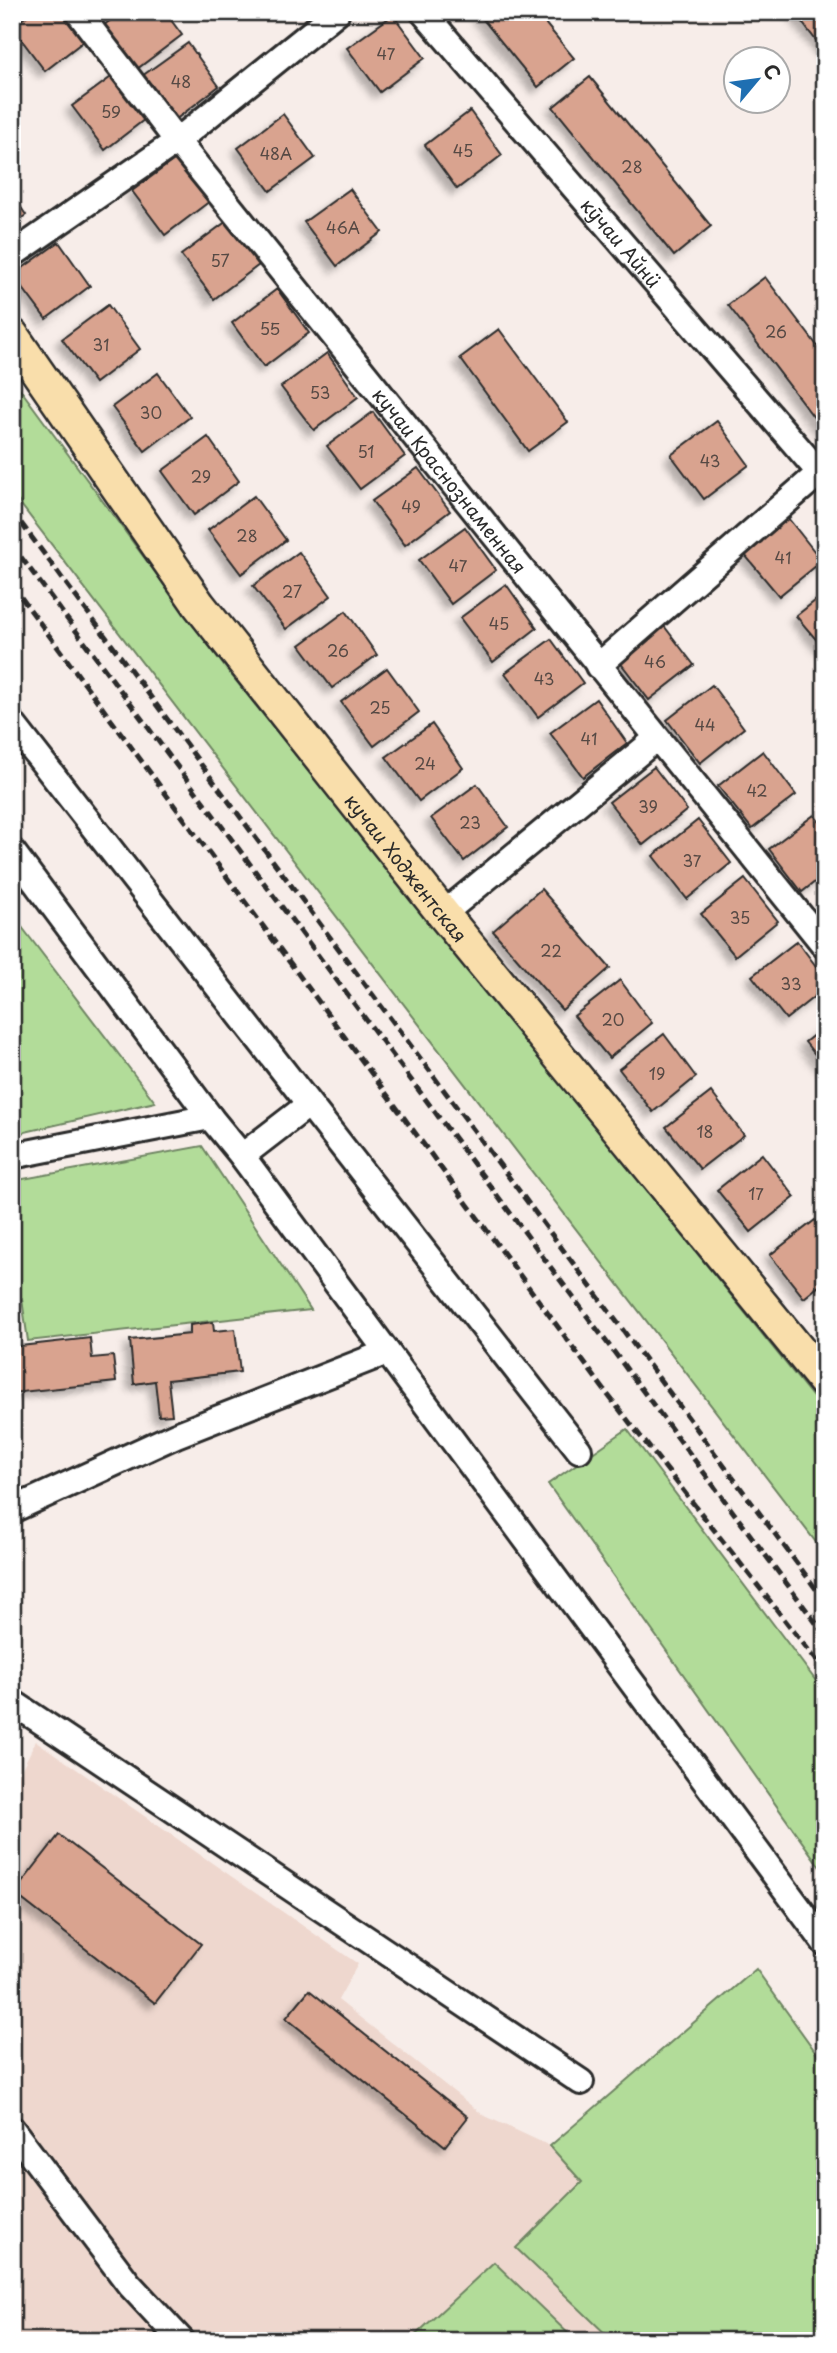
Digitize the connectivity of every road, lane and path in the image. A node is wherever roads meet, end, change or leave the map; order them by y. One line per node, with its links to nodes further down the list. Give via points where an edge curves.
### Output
1 (78, 12): 4 (street, кучаи Краснознаменная)
2 (337, 12): 4 (street)
3 (423, 12): 7 (street, кӯчаи Айнӣ)
4 (177, 141): 5 (street); 8 (street, кучаи Краснознаменная)
5 (12, 255)
6 (12, 335): 12 (main road, кучаи Ходжентская, via 199,605)
7 (823, 473): 8 (street)
8 (598, 666): 10 (street, кучаи Краснознаменная)
9 (12, 723): 14 (street)
10 (656, 739): 12 (street); 13 (street, кучаи Краснознаменная)
11 (12, 851): 15 (street)
12 (443, 914): 19 (main road, кучаи Ходжентская)
13 (825, 946)
14 (308, 1105): 17 (street); 20 (street)
15 (209, 1117): 16 (street); 17 (street)
16 (12, 1156)
17 (242, 1156): 18 (street)
18 (387, 1352): 21 (street, via 176,1434); 23 (street)
19 (825, 1382)
20 (579, 1450)
21 (12, 1510)
22 (12, 1702): 24 (street)
23 (825, 1943)
24 (581, 2082)
25 (12, 2129): 26 (street, via 130,2284)
26 (182, 2341)

